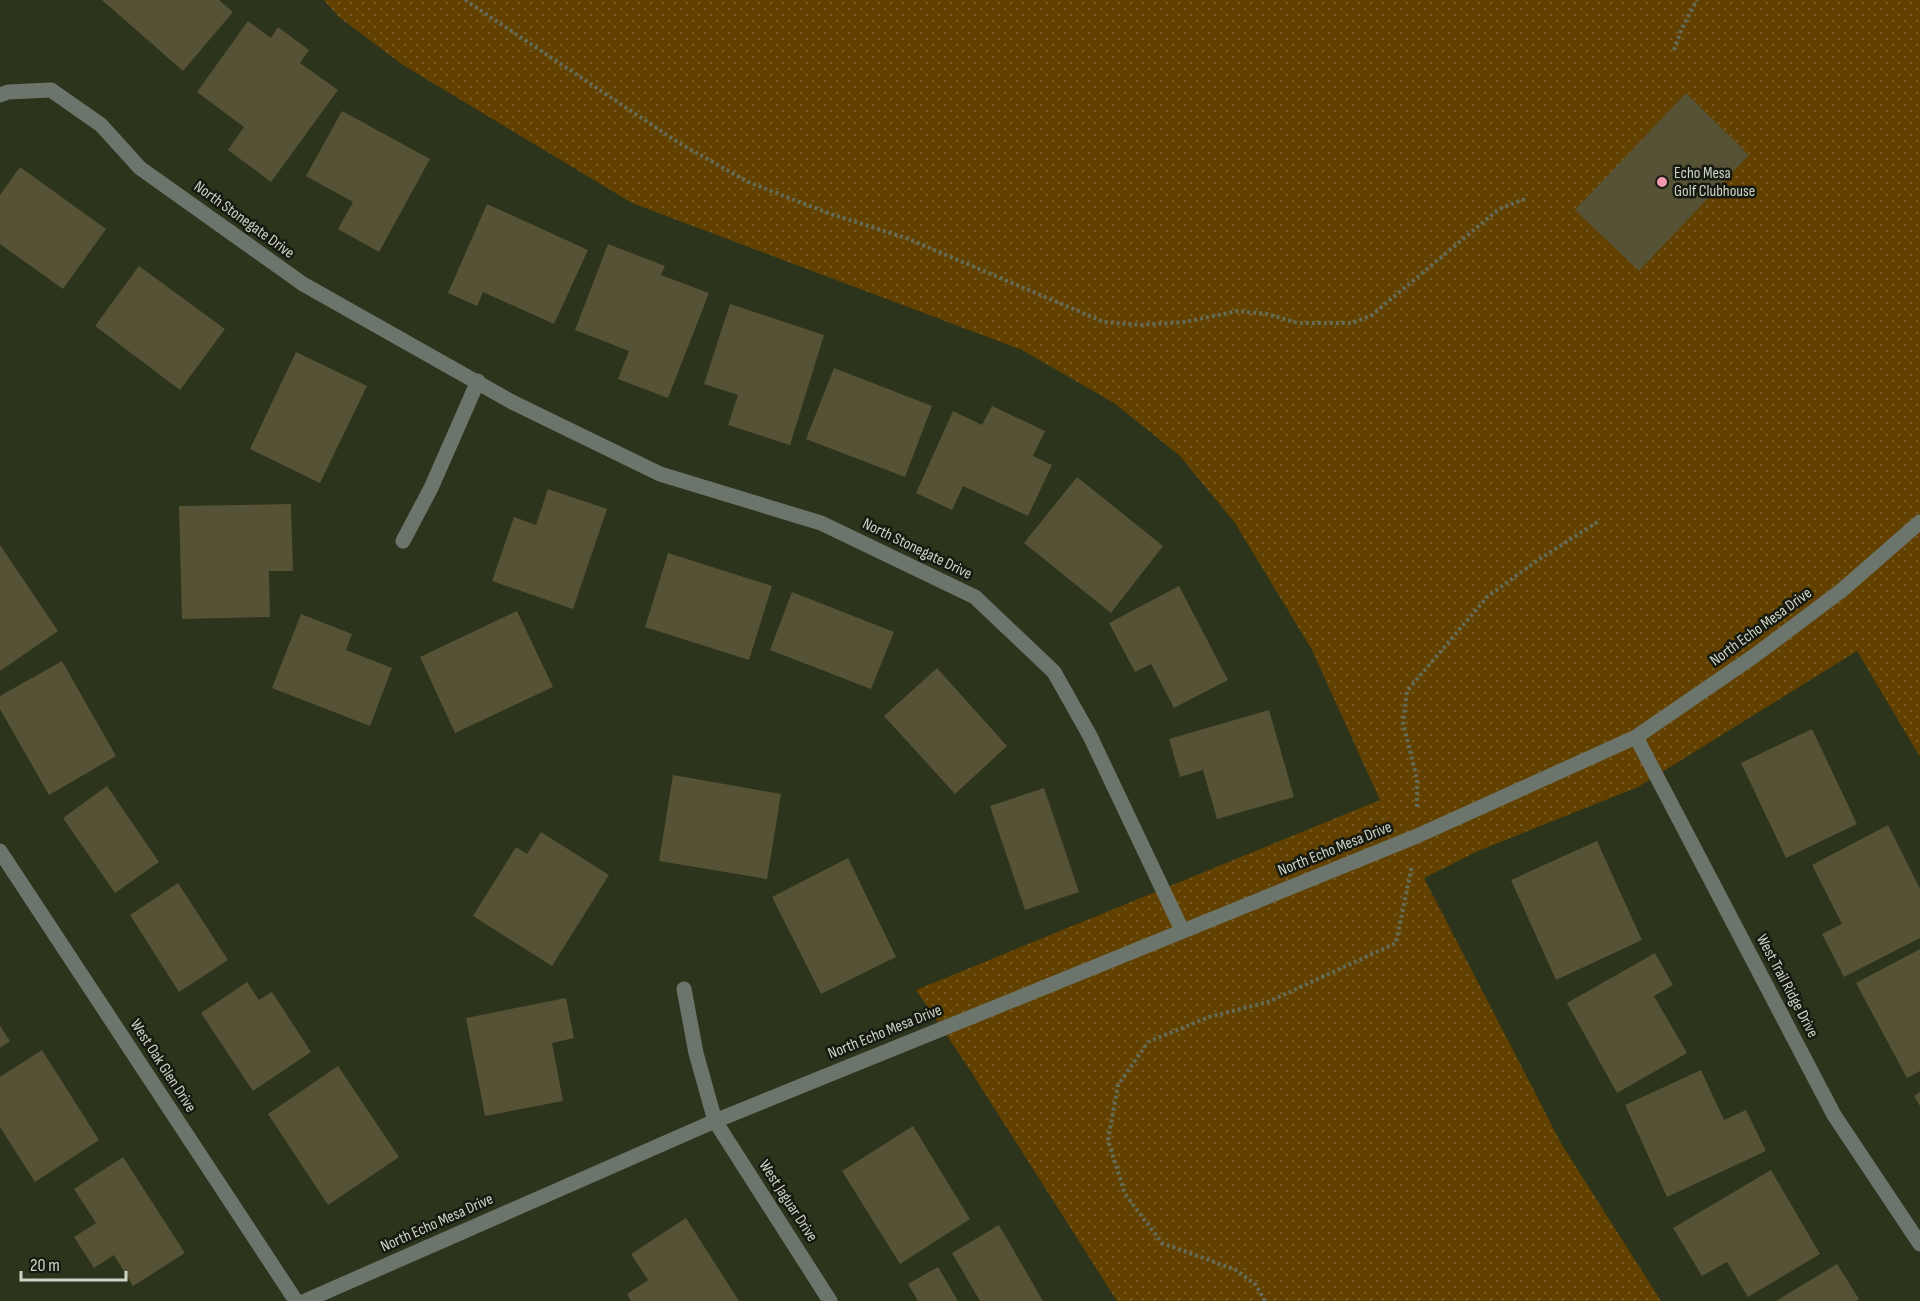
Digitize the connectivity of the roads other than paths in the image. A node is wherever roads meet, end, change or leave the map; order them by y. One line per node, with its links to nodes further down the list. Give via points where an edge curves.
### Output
1 (0, 95): 2 (street, North Stonegate Drive, via 51,90 101,125 140,168 303,284)
2 (478, 381): 4 (street); 7 (street, North Stonegate Drive, via 512,402 660,474 821,523 975,597 1054,672 1090,736)
3 (1920, 522): 5 (street, North Echo Mesa Drive, via 1842,590)
4 (403, 542)
5 (1636, 737): 7 (street, North Echo Mesa Drive, via 1417,836); 10 (street, West Trail Ridge Drive, via 1834,1115)
6 (0, 851): 11 (street, West Oak Glen Drive)
7 (1182, 930): 9 (street, North Echo Mesa Drive)
8 (684, 989): 9 (street)
9 (715, 1121): 12 (street, North Echo Mesa Drive); 13 (street, West Jaguar Drive)
10 (1920, 1244)
11 (296, 1301)
12 (305, 1301)
13 (830, 1301)

